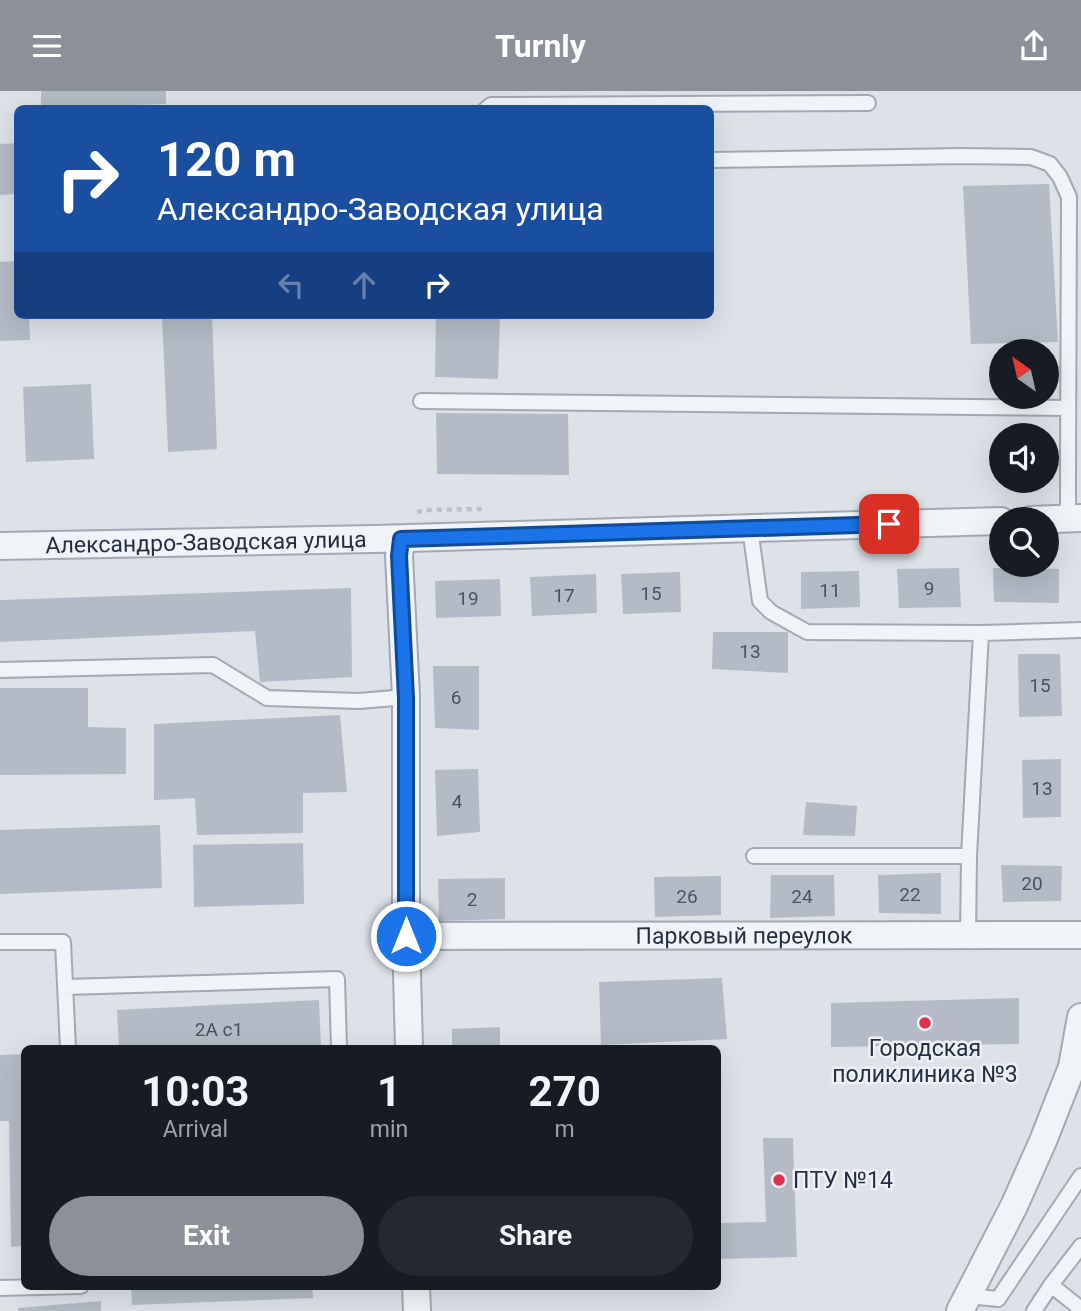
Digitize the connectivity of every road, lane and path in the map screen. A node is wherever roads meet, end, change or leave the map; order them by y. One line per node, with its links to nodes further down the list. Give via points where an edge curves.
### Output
1 (868, 103): 2 (lane)
2 (714, 106)
3 (714, 160): 5 (lane, via 962,156 1031,157 1050,164 1069,197)
4 (421, 401): 5 (lane)
5 (1068, 408): 6 (lane, via 1068,504)
6 (1073, 519)
7 (989, 521): 8 (street, Александро-Заводская улица)
8 (750, 528): 9 (street, Александро-Заводская улица); 12 (lane, via 760,601 807,632)
9 (401, 539): 10 (street, Александро-Заводская улица); 14 (street)
10 (0, 546)
11 (1081, 630): 12 (lane)
12 (981, 633): 16 (lane)
13 (0, 670): 14 (lane, via 213,666 267,698)
14 (406, 698): 18 (street)
15 (754, 856): 16 (lane)
16 (969, 856): 19 (lane)
17 (1081, 935): 19 (street, Парковый переулок)
18 (406, 936): 19 (street, Парковый переулок); 25 (street)
19 (968, 936)
20 (0, 942): 21 (lane, via 63,942)
21 (65, 987): 23 (lane); 24 (lane, via 337,979)
22 (1081, 1017): 26 (street)
23 (68, 1045)
24 (340, 1045)
25 (409, 1045)
26 (1077, 1067): 33 (street)
27 (1081, 1176): 33 (lane, via 998,1299)
28 (1081, 1246): 29 (lane)
29 (1051, 1285): 34 (lane); 36 (lane)
30 (21, 1287): 31 (lane)
31 (0, 1288)
32 (416, 1290): 35 (street)
33 (964, 1303)
34 (1081, 1309)
35 (417, 1311)
36 (1034, 1311)

